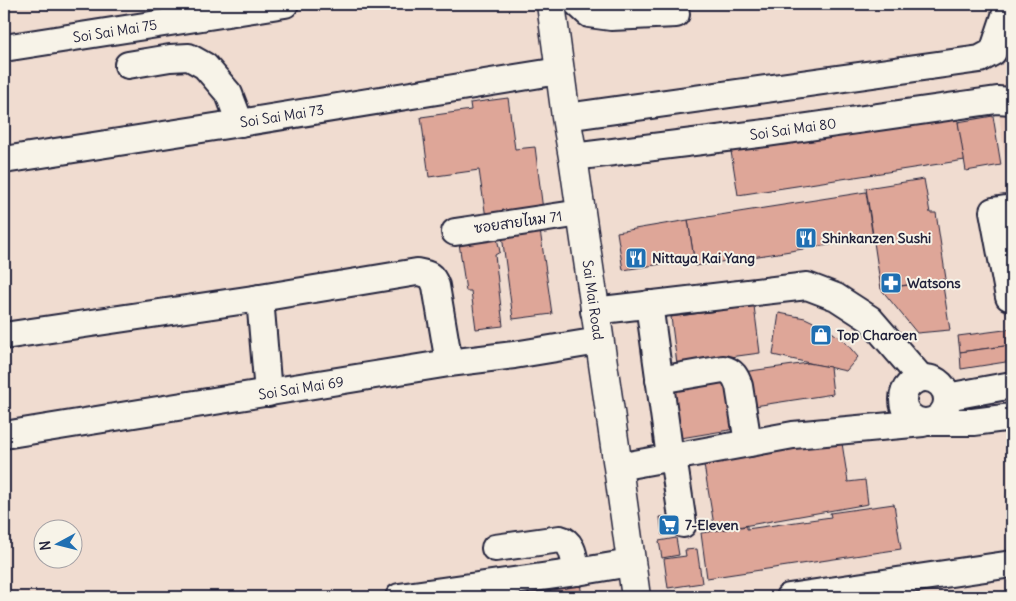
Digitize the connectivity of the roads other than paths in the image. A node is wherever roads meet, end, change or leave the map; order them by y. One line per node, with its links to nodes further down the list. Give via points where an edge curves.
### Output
1 (285, 4): 6 (street, Soi Sai Mai 75)
2 (551, 4): 8 (main road, Sai Mai Road)
3 (578, 4): 5 (street, via 589,14 611,17)
4 (1009, 4): 10 (street, via 993,52 980,59)
5 (676, 14)
6 (4, 48)
7 (128, 65): 11 (street, via 189,58 205,66 229,94)
8 (560, 70): 10 (main road, Sai Mai Road); 11 (street, Soi Sai Mai 73)
9 (1012, 101): 12 (street, Soi Sai Mai 80, via 997,100)
10 (566, 117): 12 (main road, Sai Mai Road)
11 (240, 123): 13 (street, Soi Sai Mai 73)
12 (573, 157): 15 (main road, Sai Mai Road)
13 (4, 160)
14 (1012, 208): 17 (street, via 993,211 1009,297)
15 (580, 213): 16 (street, ซอยสายไหม 71); 20 (main road, Sai Mai Road)
16 (455, 232)
17 (1012, 297)
18 (260, 298): 21 (street); 23 (street, via 417,272 427,274 436,286); 27 (street)
19 (649, 304): 20 (street); 24 (street, via 807,286 836,297 870,319); 25 (street)
20 (594, 311): 22 (main road, Sai Mai Road)
21 (4, 336)
22 (599, 341): 23 (street, Soi Sai Mai 69); 34 (main road, Sai Mai Road)
23 (449, 364): 27 (street, Soi Sai Mai 69)
24 (921, 378): 28 (street, via 940,384); 30 (street, via 908,385 902,398 905,412 910,417)
25 (659, 380): 32 (street, via 728,370 739,386); 33 (street)
26 (1012, 386): 28 (street)
27 (268, 393): 31 (street, Soi Sai Mai 69)
28 (947, 397): 30 (street, via 945,410 936,420)
29 (1012, 417): 30 (street, via 973,422)
30 (926, 422): 32 (street, via 793,435)
31 (4, 435)
32 (748, 443): 33 (street)
33 (671, 457): 34 (street); 35 (street)
34 (618, 467): 37 (main road, Sai Mai Road)
35 (683, 524)
36 (495, 548): 39 (street, via 566,540)
37 (630, 563): 39 (street); 42 (main road, Sai Mai Road)
38 (1012, 564): 43 (street)
39 (577, 572): 40 (street)
40 (438, 595): 41 (street)
41 (399, 597)
42 (636, 597)
43 (790, 597)

